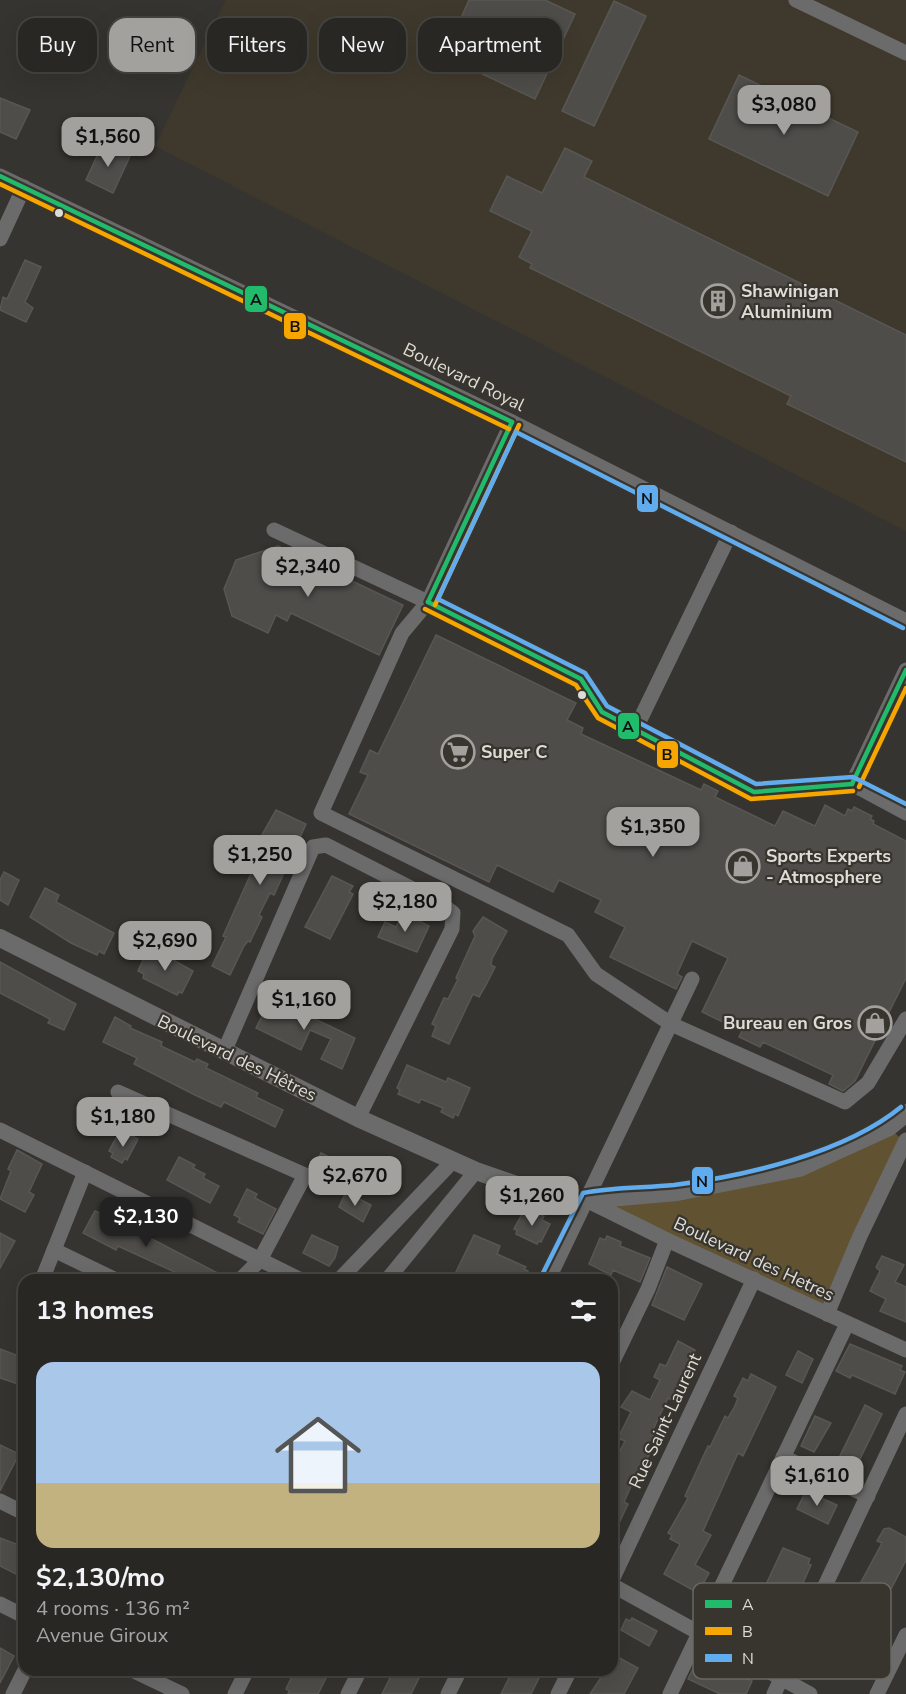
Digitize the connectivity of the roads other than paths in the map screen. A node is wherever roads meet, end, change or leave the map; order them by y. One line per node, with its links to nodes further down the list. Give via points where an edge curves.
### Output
1 (796, 0): 2 (street)
2 (906, 53)
3 (0, 176): 4 (street, Boulevard Royal)
4 (24, 187): 5 (street); 6 (street, Boulevard Royal)
5 (0, 239)
6 (512, 422): 8 (street, Boulevard Royal); 9 (street)
7 (274, 530): 9 (street)
8 (731, 532): 10 (street, Boulevard Royal); 12 (street)
9 (428, 602): 12 (street, via 581,678 602,712); 18 (street, via 402,633 321,813 568,935 596,974)
10 (906, 621)
11 (906, 670): 13 (street)
12 (635, 730): 13 (street, via 754,792)
13 (852, 784): 14 (street)
14 (906, 813)
15 (0, 938): 19 (main road, Boulevard des Hêtres)
16 (692, 979): 18 (street)
17 (906, 1019): 18 (street, via 868,1083 845,1102)
18 (671, 1024): 29 (street)
19 (224, 1052): 22 (main road, Boulevard des Hêtres); 22 (street, via 313,847 326,845 453,913 452,929)
20 (118, 1092): 32 (street, via 305,1175)
21 (906, 1113): 23 (main road, Boulevard des Hêtres)
22 (358, 1118): 26 (main road, Boulevard des Hêtres)
23 (889, 1127): 25 (street); 29 (main road, Boulevard des Hêtres, via 799,1168 677,1192)
24 (2, 1137): 28 (street)
25 (906, 1142): 41 (street)
26 (453, 1161): 27 (main road, Boulevard des Hêtres); 37 (street)
27 (476, 1170): 29 (main road, Boulevard des Hêtres, via 540,1193); 38 (street)
28 (84, 1172): 31 (street); 32 (street)
29 (586, 1200): 30 (street, Boulevard des Hetres); 39 (street)
30 (667, 1240): 40 (street, Boulevard des Hetres); 44 (street)
31 (54, 1250): 33 (street); 34 (street)
32 (260, 1260): 35 (street); 36 (street)
33 (44, 1274)
34 (104, 1274)
35 (246, 1274)
36 (289, 1274)
37 (345, 1274)
38 (392, 1274)
39 (551, 1274)
40 (754, 1279): 41 (street, Boulevard des Hetres); 50 (street, Rue Saint-Laurent)
41 (827, 1314): 42 (street, Boulevard des Hetres)
42 (847, 1324): 43 (street, Boulevard des Hetres); 46 (street)
43 (906, 1350)
44 (618, 1352)
45 (906, 1414): 47 (street)
46 (783, 1457): 47 (street); 51 (street)
47 (868, 1496): 52 (street)
48 (0, 1501): 49 (street)
49 (18, 1511)
50 (618, 1567)
51 (723, 1583)
52 (827, 1583)
53 (618, 1588): 56 (street)
54 (0, 1604): 55 (street)
55 (18, 1613)
56 (693, 1629)
57 (906, 1635): 59 (street)
58 (693, 1644): 74 (street)
59 (891, 1666)
60 (22, 1676): 68 (street)
61 (144, 1676): 69 (street)
62 (244, 1676): 70 (street)
63 (357, 1676): 71 (street)
64 (457, 1676): 72 (street)
65 (567, 1676): 73 (street)
66 (884, 1679): 76 (street)
67 (777, 1687): 75 (street)
68 (13, 1694)
69 (182, 1694)
70 (235, 1694)
71 (348, 1694)
72 (448, 1694)
73 (558, 1694)
74 (669, 1694)
75 (810, 1694)
76 (877, 1694)

